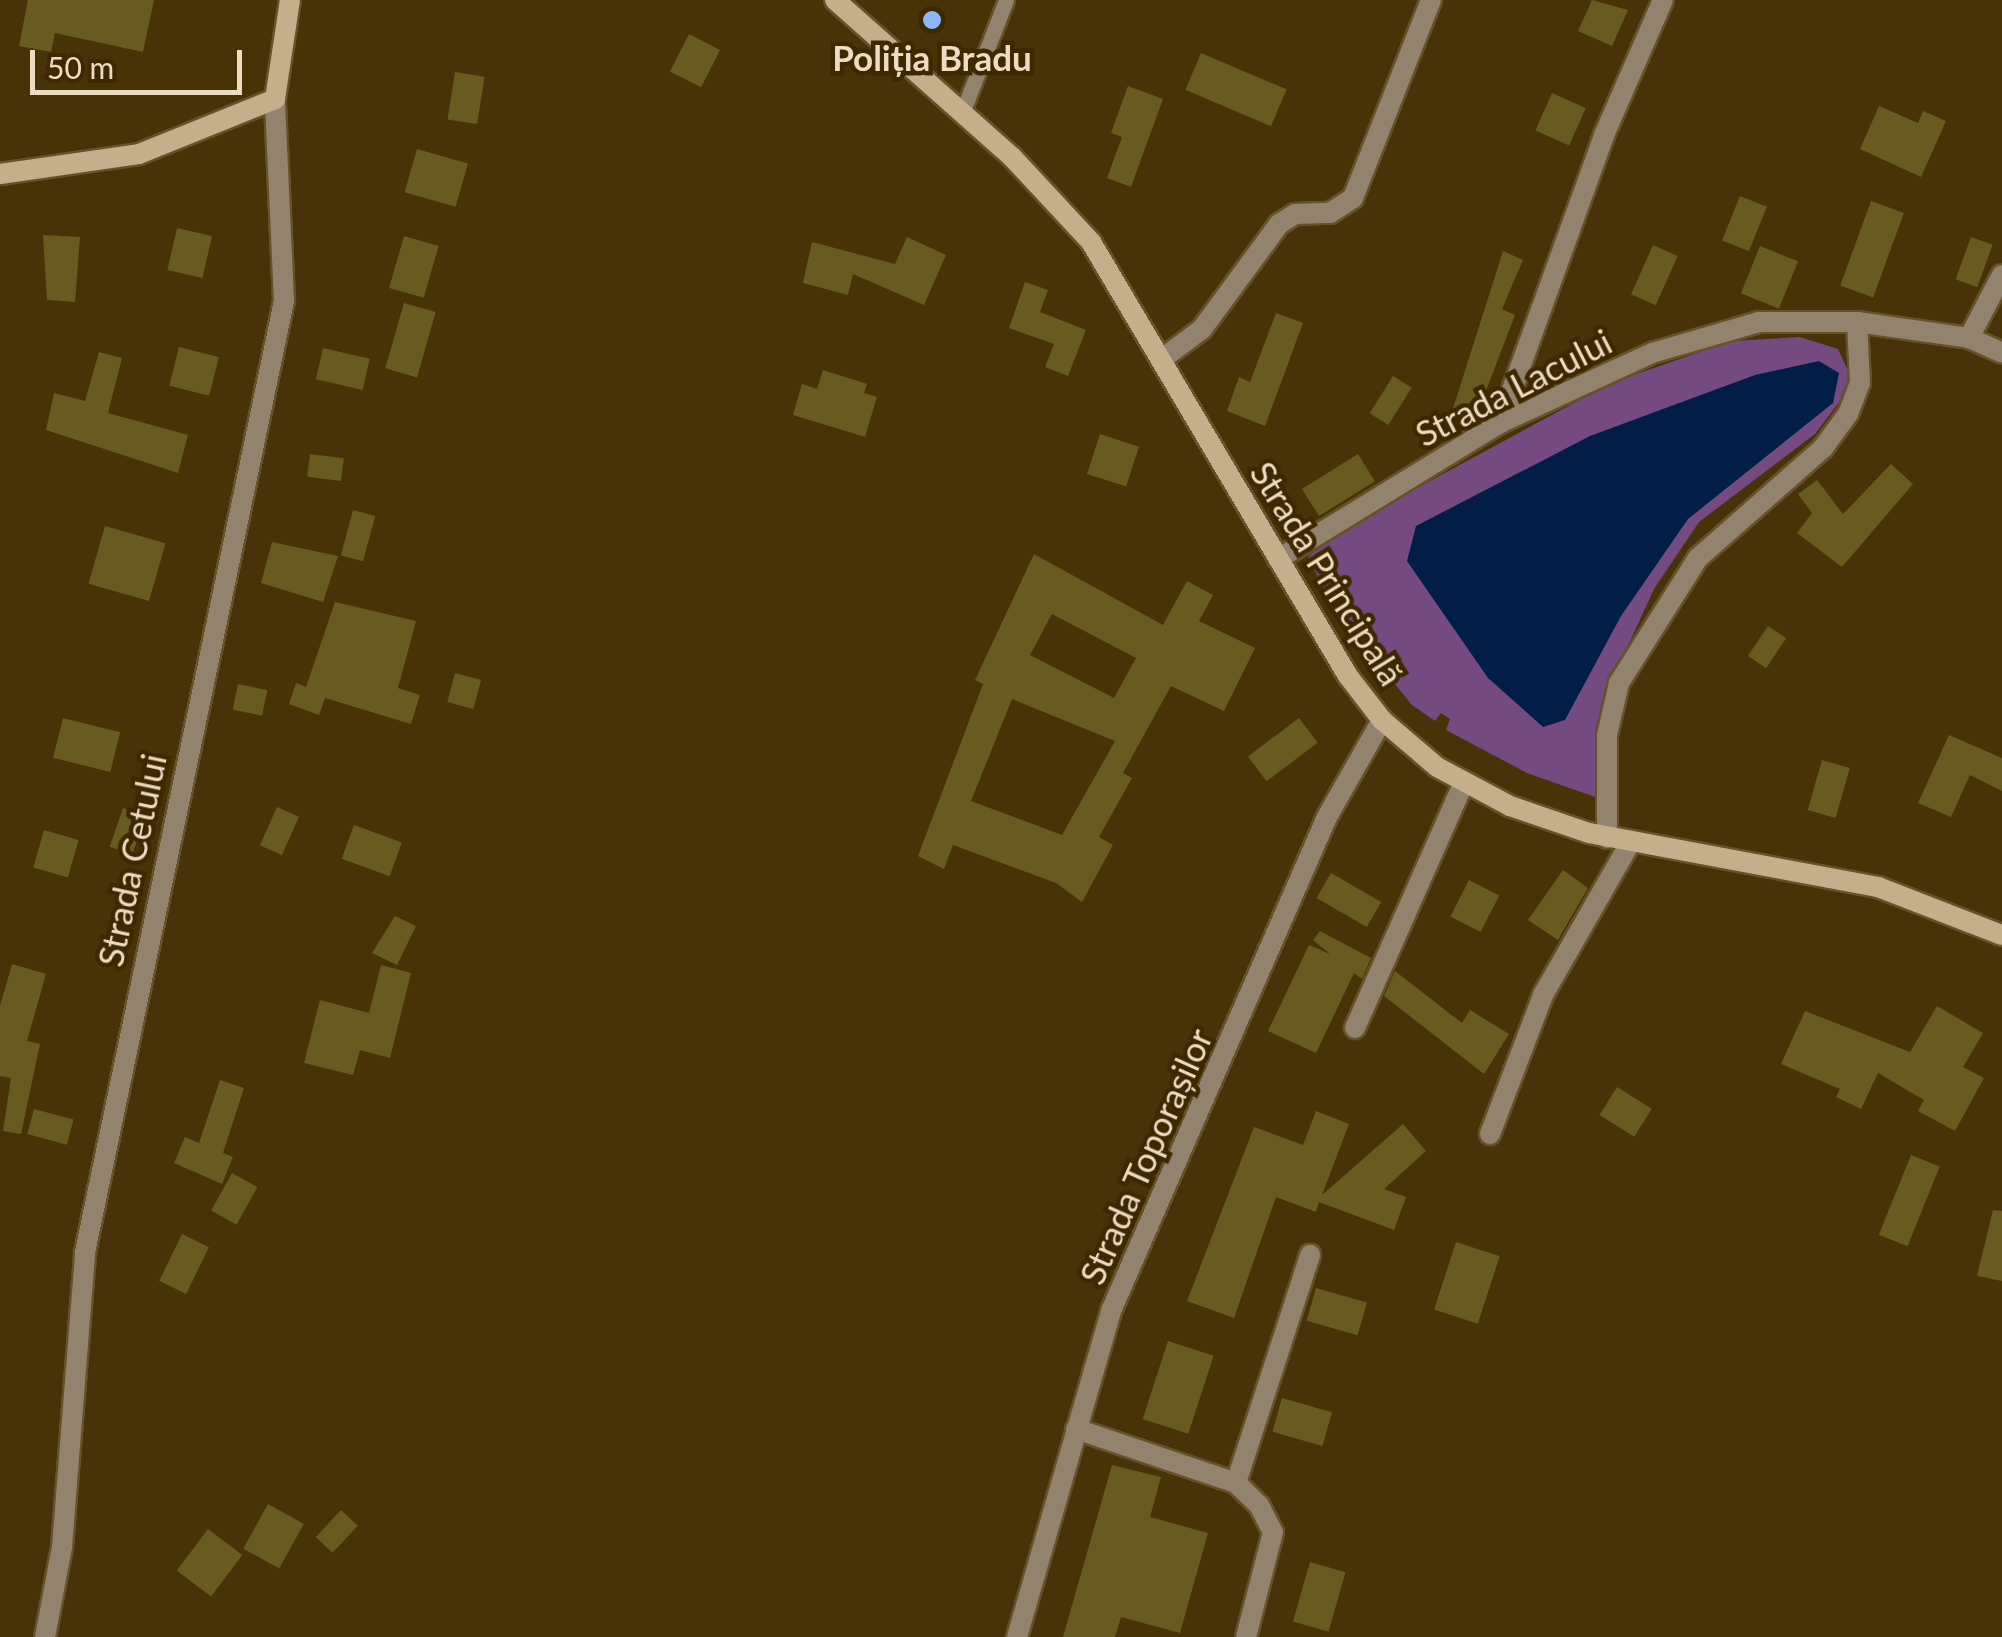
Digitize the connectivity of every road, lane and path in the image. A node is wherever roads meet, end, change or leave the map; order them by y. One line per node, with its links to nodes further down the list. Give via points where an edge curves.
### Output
1 (290, 0): 6 (main road)
2 (835, 0): 7 (main road, Strada Principală)
3 (1006, 0): 7 (lane)
4 (1431, 0): 13 (street, via 1352,198 1330,213 1280,224 1202,329)
5 (1663, 0): 14 (street, via 1604,135)
6 (274, 100): 8 (main road, via 139,154); 26 (street, Strada Cetului, via 284,302 85,1252 62,1547)
7 (962, 113): 13 (main road, Strada Principală, via 1072,218)
8 (0, 174)
9 (2002, 275): 11 (street)
10 (1857, 322): 11 (street, Strada Lacului); 14 (street, Strada Lacului, via 1759,322 1726,331 1617,367); 18 (street, via 1860,383 1848,414 1824,448 1698,558 1619,683 1607,735)
11 (1968, 338): 12 (street, Strada Lacului)
12 (2002, 353)
13 (1162, 359): 15 (main road, Strada Principală)
14 (1500, 423): 15 (street, Strada Lacului)
15 (1278, 559): 16 (main road, Strada Principală)
16 (1382, 720): 17 (main road, Strada Principală); 24 (street, Strada Toporașilor, via 1328,817 1184,1135 1111,1311)
17 (1463, 784): 18 (main road, Strada Principală); 21 (street)
18 (1607, 838): 19 (main road, Strada Principală)
19 (1630, 842): 20 (main road, Strada Principală, via 1726,852 1878,887); 22 (street, via 1543,995)
20 (2002, 935)
21 (1356, 1028)
22 (1490, 1134)
23 (1310, 1255): 25 (street)
24 (1076, 1428): 25 (street); 27 (street, Strada Toporașilor)
25 (1236, 1483): 28 (street, via 1273,1532)
26 (45, 1637)
27 (1016, 1637)
28 (1246, 1637)

